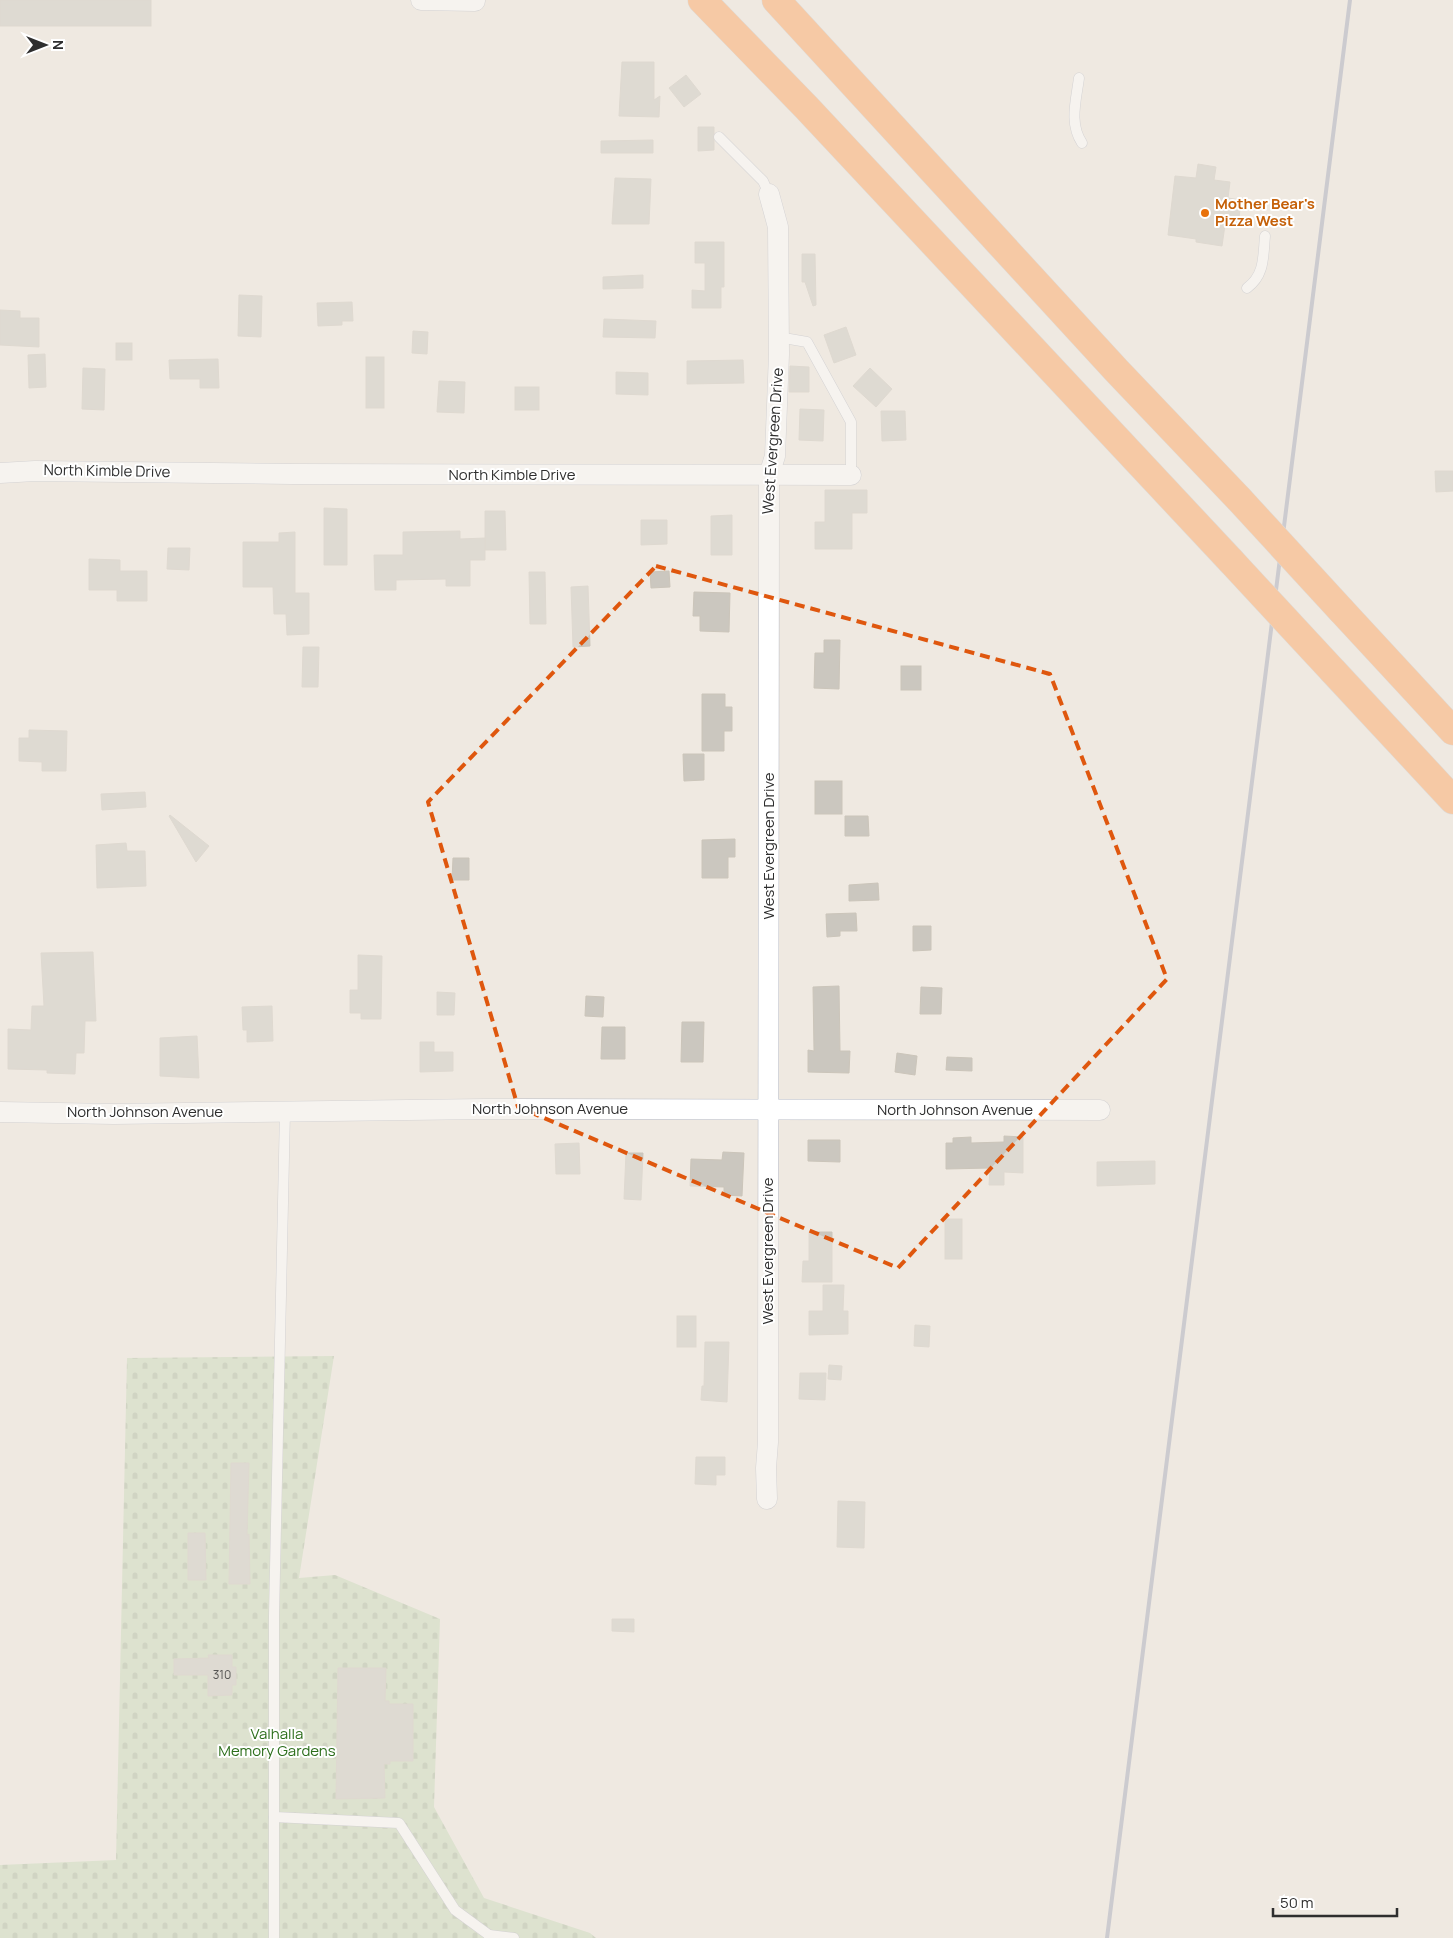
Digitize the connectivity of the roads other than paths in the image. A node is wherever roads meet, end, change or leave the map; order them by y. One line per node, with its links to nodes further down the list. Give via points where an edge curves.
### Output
1 (421, 0): 4 (street)
2 (702, 0): 16 (highway, bridge, via 806,107)
3 (776, 0): 15 (highway, bridge)
4 (475, 1)
5 (1079, 78): 7 (lane, via 1074,122)
6 (719, 137): 8 (lane, via 762,181)
7 (1082, 143)
8 (769, 194): 11 (street, West Evergreen Drive, via 778,227)
9 (1265, 236): 10 (lane, via 1261,272)
10 (1247, 288)
11 (778, 337): 13 (street, West Evergreen Drive, via 775,456); 14 (lane, North Kimble Drive, via 807,342 851,422)
12 (0, 473): 13 (street, North Kimble Drive)
13 (768, 475): 14 (street, North Kimble Drive); 17 (street, West Evergreen Drive)
14 (851, 475)
15 (1453, 731)
16 (1453, 800)
17 (768, 1110): 18 (street, North Johnson Avenue); 19 (street, North Johnson Avenue); 21 (street, West Evergreen Drive)
18 (1100, 1110)
19 (284, 1111): 20 (street, North Johnson Avenue); 22 (lane, via 274,1606)
20 (0, 1112)
21 (768, 1499)
22 (274, 1817): 23 (lane, via 399,1823 455,1910); 24 (lane)
23 (489, 1936): 25 (lane)
24 (274, 1938)
25 (514, 1938)

